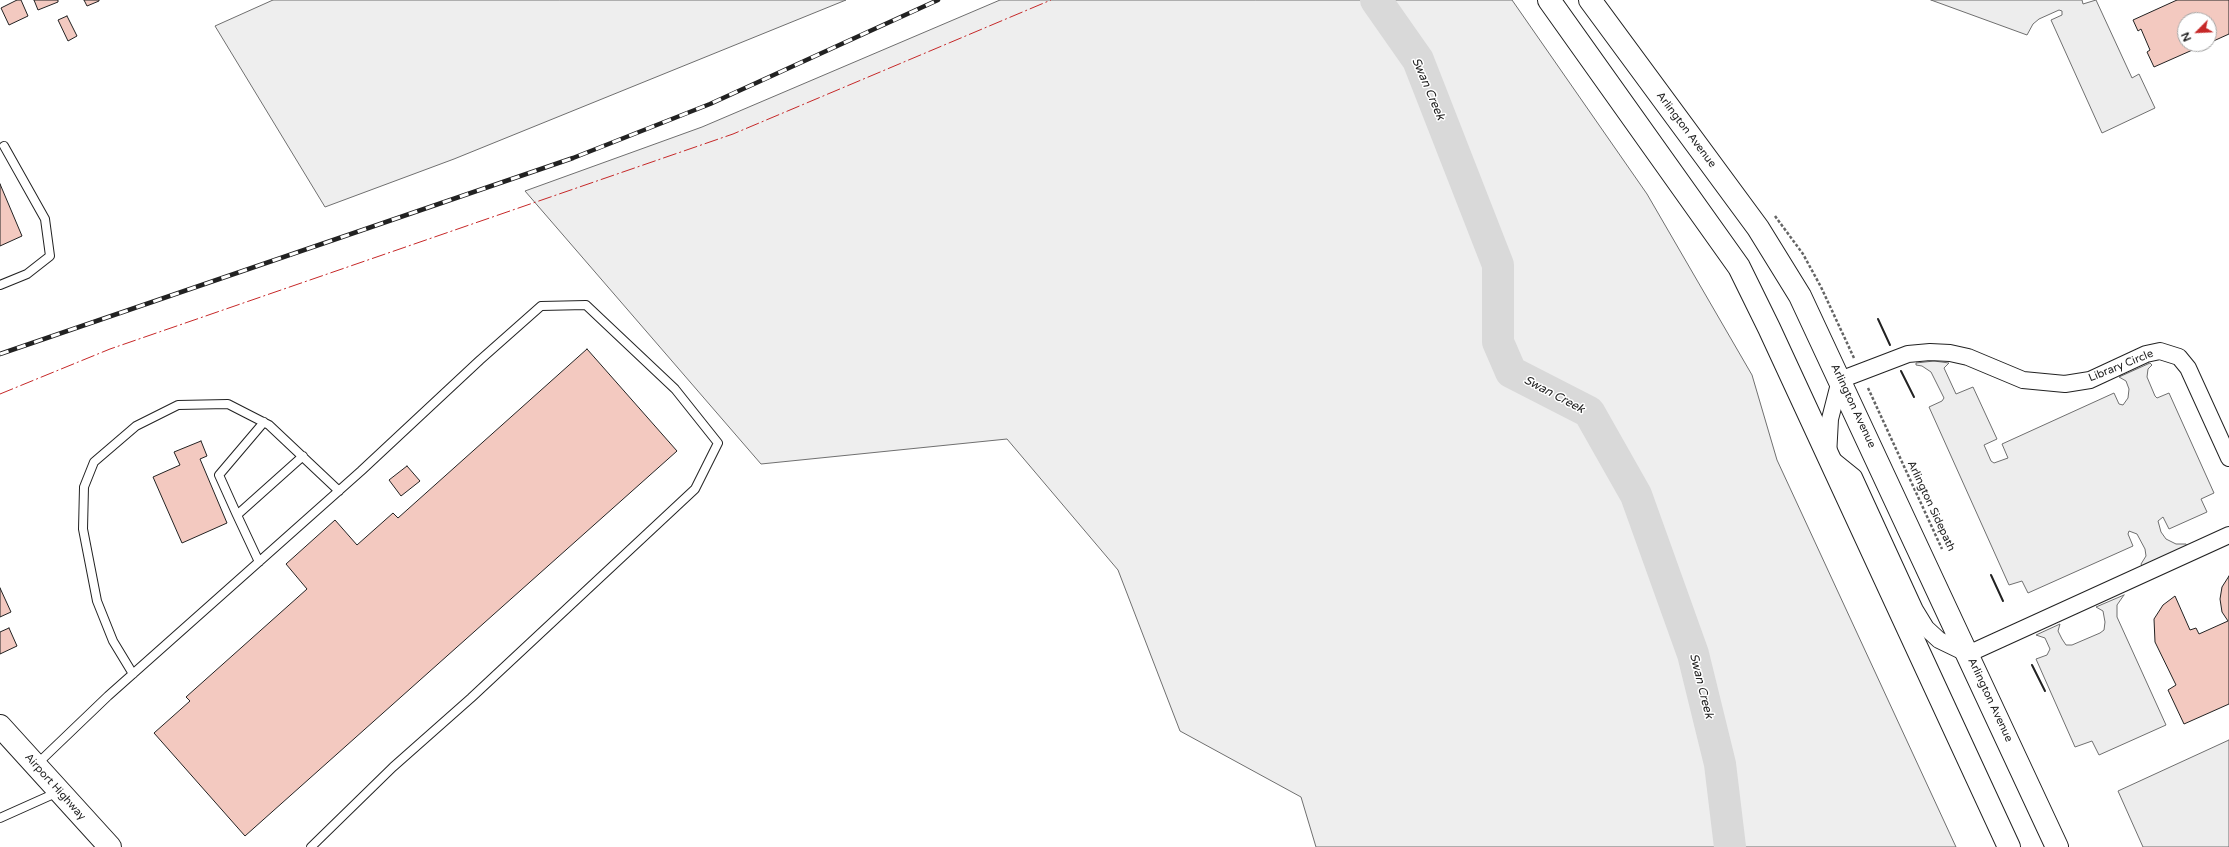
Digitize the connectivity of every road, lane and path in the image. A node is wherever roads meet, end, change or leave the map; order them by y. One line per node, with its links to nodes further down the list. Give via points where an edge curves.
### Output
1 (1549, 0): 9 (street, via 1739,266)
2 (1590, 0): 5 (street, Arlington Avenue, via 1779,260 1812,320)
3 (4, 146): 4 (lane, via 45,219 50,256 27,274)
4 (0, 285)
5 (1840, 380): 9 (street, via 1830,419); 10 (street, Library Circle, via 1898,357 1930,352 1968,358 2023,380 2065,384 2090,380 2153,352 2166,352 2179,357 2188,368); 16 (street, Arlington Avenue)
6 (1866, 382): 14 (path, Arlington Sidepath)
7 (264, 422): 8 (lane); 12 (lane, via 219,475); 17 (lane, via 228,404 178,405 136,426 94,462 84,487 84,529 97,601 113,640)
8 (303, 456): 11 (lane); 12 (lane)
9 (1828, 456): 16 (street, via 1854,477 1915,610 1926,628 1939,640); 24 (street)
10 (2229, 458)
11 (339, 491): 15 (lane); 23 (lane, via 541,306 586,305 675,388 718,443 695,489 471,698 393,767)
12 (237, 515): 15 (lane)
13 (2229, 535): 16 (street)
14 (1946, 557)
15 (259, 562): 17 (lane)
16 (1968, 654): 25 (street, Arlington Avenue)
17 (133, 674): 19 (lane)
18 (0, 726): 19 (street, Airport Highway)
19 (36, 766): 20 (street, Airport Highway)
20 (59, 791): 21 (lane); 22 (street, Airport Highway)
21 (0, 818)
22 (110, 847)
23 (311, 847)
24 (2009, 847)
25 (2058, 847)

